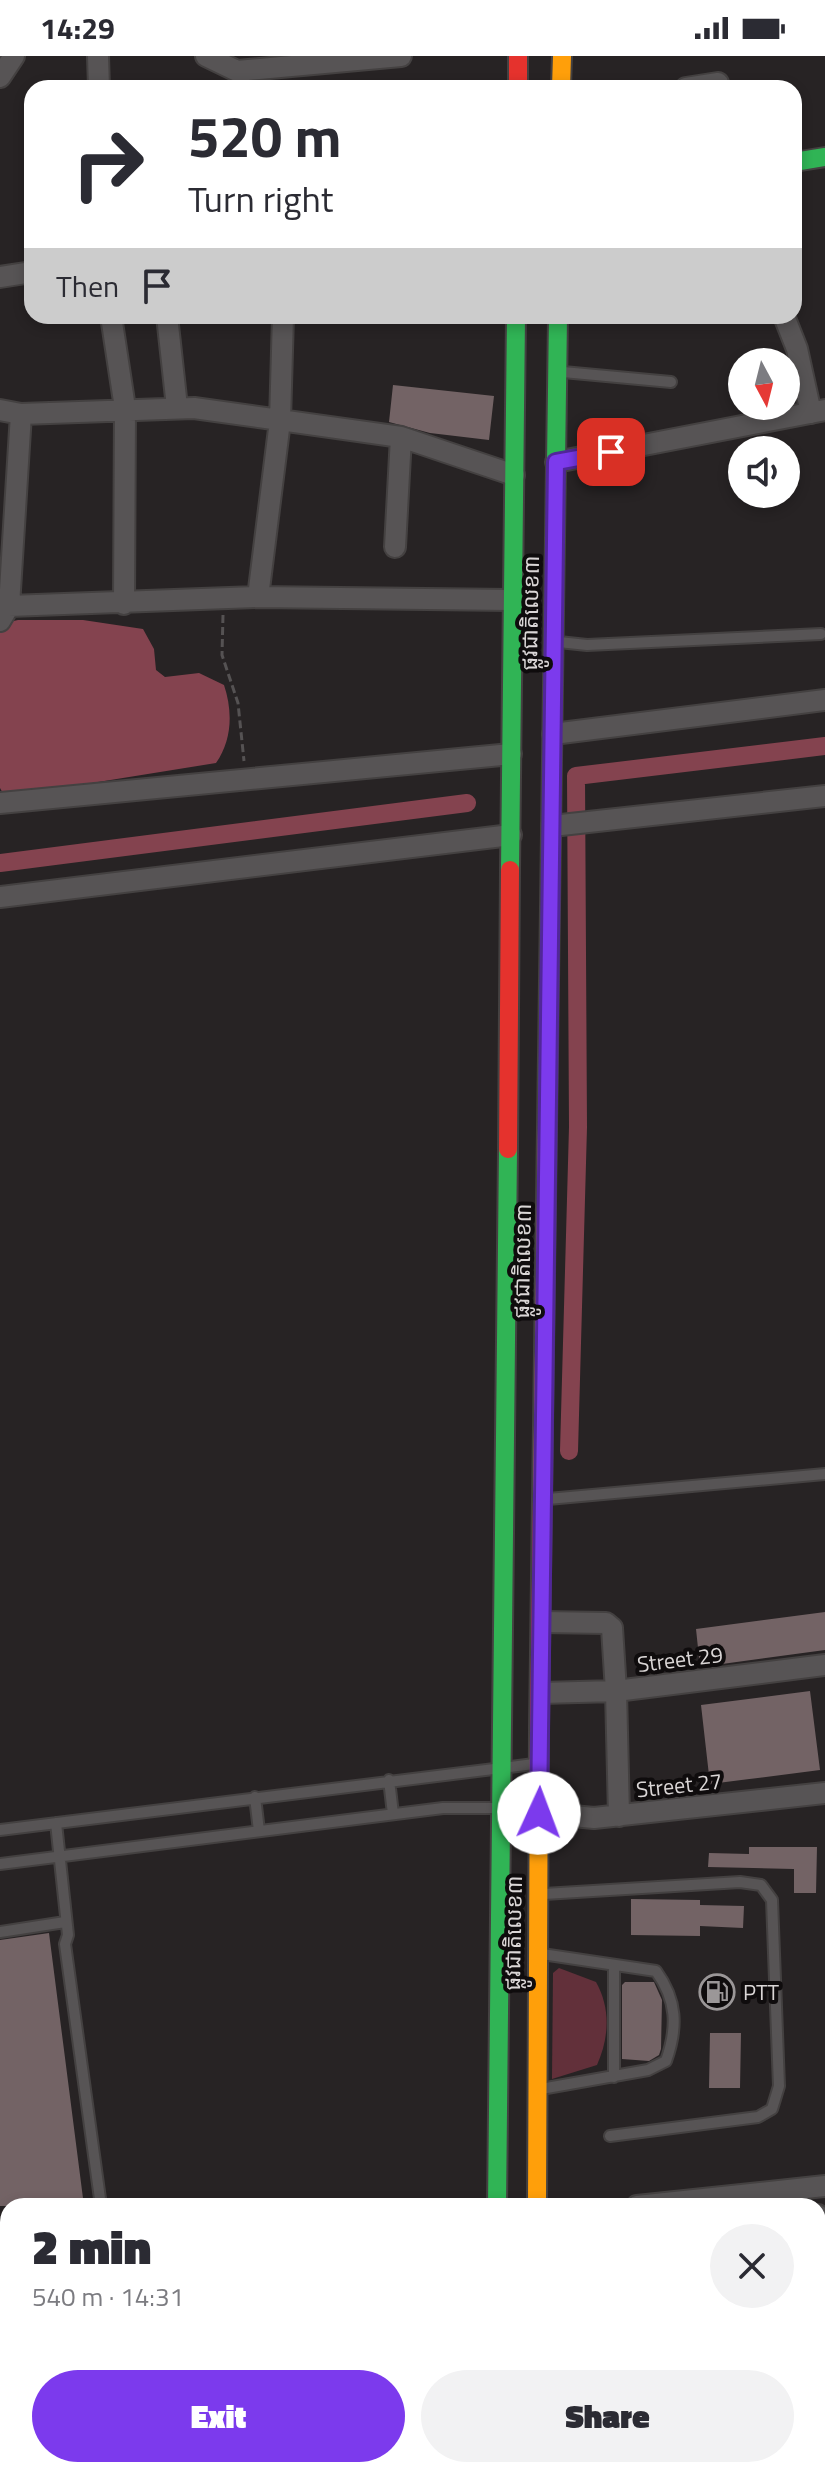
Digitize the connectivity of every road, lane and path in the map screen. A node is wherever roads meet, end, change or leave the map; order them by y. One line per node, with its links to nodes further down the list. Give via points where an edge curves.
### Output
1 (14, 56): 8 (street)
2 (98, 56): 9 (street)
3 (206, 56): 7 (street)
4 (401, 56): 7 (street)
5 (518, 56): 10 (main road)
6 (562, 56): 11 (main road)
7 (237, 72)
8 (0, 77)
9 (99, 80)
10 (518, 80)
11 (561, 80)
12 (825, 157): 13 (main road)
13 (802, 161)
14 (24, 273): 15 (street)
15 (0, 277)
16 (112, 324): 25 (street)
17 (168, 324): 24 (street)
18 (283, 324): 29 (street)
19 (516, 324): 32 (main road, ផ្លូវជាតិលេខ៣)
20 (558, 324): 22 (main road, ផ្លូវជាតិលេខ៣)
21 (787, 324): 27 (street)
22 (557, 371): 23 (lane); 31 (main road, ផ្លូវជាតិលេខ៣)
23 (671, 382)
24 (177, 407): 25 (street); 29 (street)
25 (125, 408): 28 (street); 37 (street)
26 (0, 410): 28 (street)
27 (818, 412): 31 (street)
28 (21, 414): 38 (street)
29 (280, 421): 30 (street); 34 (street)
30 (401, 437): 32 (street); 33 (street)
31 (556, 462): 40 (main road, ផ្លូវជាតិលេខ៣)
32 (514, 475): 36 (main road, ផ្លូវជាតិលេខ៣)
33 (395, 547)
34 (258, 597): 35 (street); 36 (street)
35 (224, 600): 37 (street); 44 (path, via 222,655 238,703)
36 (513, 600): 43 (main road, ផ្លូវជាតិលេខ៣)
37 (124, 604): 38 (street)
38 (4, 614)
39 (821, 634): 40 (lane, via 587,645)
40 (554, 641): 42 (main road, ផ្លូវជាតិលេខ៣)
41 (825, 700): 42 (street)
42 (552, 744): 47 (main road, ផ្លូវជាតិលេខ៣)
43 (511, 758): 44 (street); 48 (main road, ផ្លូវជាតិលេខ៣)
44 (245, 780): 46 (street)
45 (825, 796): 47 (street)
46 (0, 803)
47 (552, 821): 51 (main road, ផ្លូវជាតិលេខ៣)
48 (511, 827): 49 (street); 57 (main road, ផ្លូវជាតិលេខ៣)
49 (0, 897)
50 (825, 1474): 51 (lane)
51 (543, 1499): 52 (main road, ផ្លូវជាតិលេខ៣)
52 (542, 1622): 54 (street, via 606,1623 612,1628); 55 (main road, ផ្លូវជាតិលេខ៣)
53 (825, 1665): 54 (street, Street 29)
54 (616, 1691): 55 (street); 64 (street, Street 29)
55 (541, 1693): 56 (main road, ផ្លូវជាតិលេខ៣)
56 (541, 1763): 57 (lane); 62 (main road, ផ្លូវជាតិលេខ៣)
57 (502, 1765): 58 (lane); 61 (main road, ផ្លូវជាតិលេខ៣)
58 (389, 1780): 60 (lane); 63 (lane)
59 (825, 1793): 64 (street, Street 27)
60 (255, 1797): 65 (lane); 67 (lane)
61 (502, 1808): 62 (street, Street 27); 63 (lane); 80 (main road, ផ្លូវជាតិលេខ៣)
62 (539, 1813): 64 (street, Street 27); 70 (main road, ផ្លូវជាតិលេខ៣)
63 (393, 1814): 67 (lane)
64 (619, 1816)
65 (56, 1823): 66 (lane); 68 (lane)
66 (0, 1830)
67 (259, 1831): 68 (lane)
68 (59, 1856): 69 (lane); 71 (lane)
69 (0, 1864)
70 (538, 1894): 73 (main road, ផ្លូវជាតិលេខ៣); 77 (lane, via 740,1882 761,1885 772,1900 779,2086 772,2109 758,2117)
71 (65, 1922): 72 (lane); 79 (lane)
72 (0, 1932)
73 (536, 1953): 74 (lane); 76 (main road, ផ្លូវជាតិលេខ៣)
74 (614, 1967): 75 (lane); 75 (lane, via 656,1971 670,1991 675,2013 666,2061)
75 (614, 2077): 76 (lane)
76 (537, 2090): 81 (main road, ផ្លូវជាតិលេខ៣)
77 (610, 2136)
78 (819, 2193): 82 (street)
79 (100, 2198)
80 (497, 2198)
81 (537, 2198)
82 (762, 2198)

